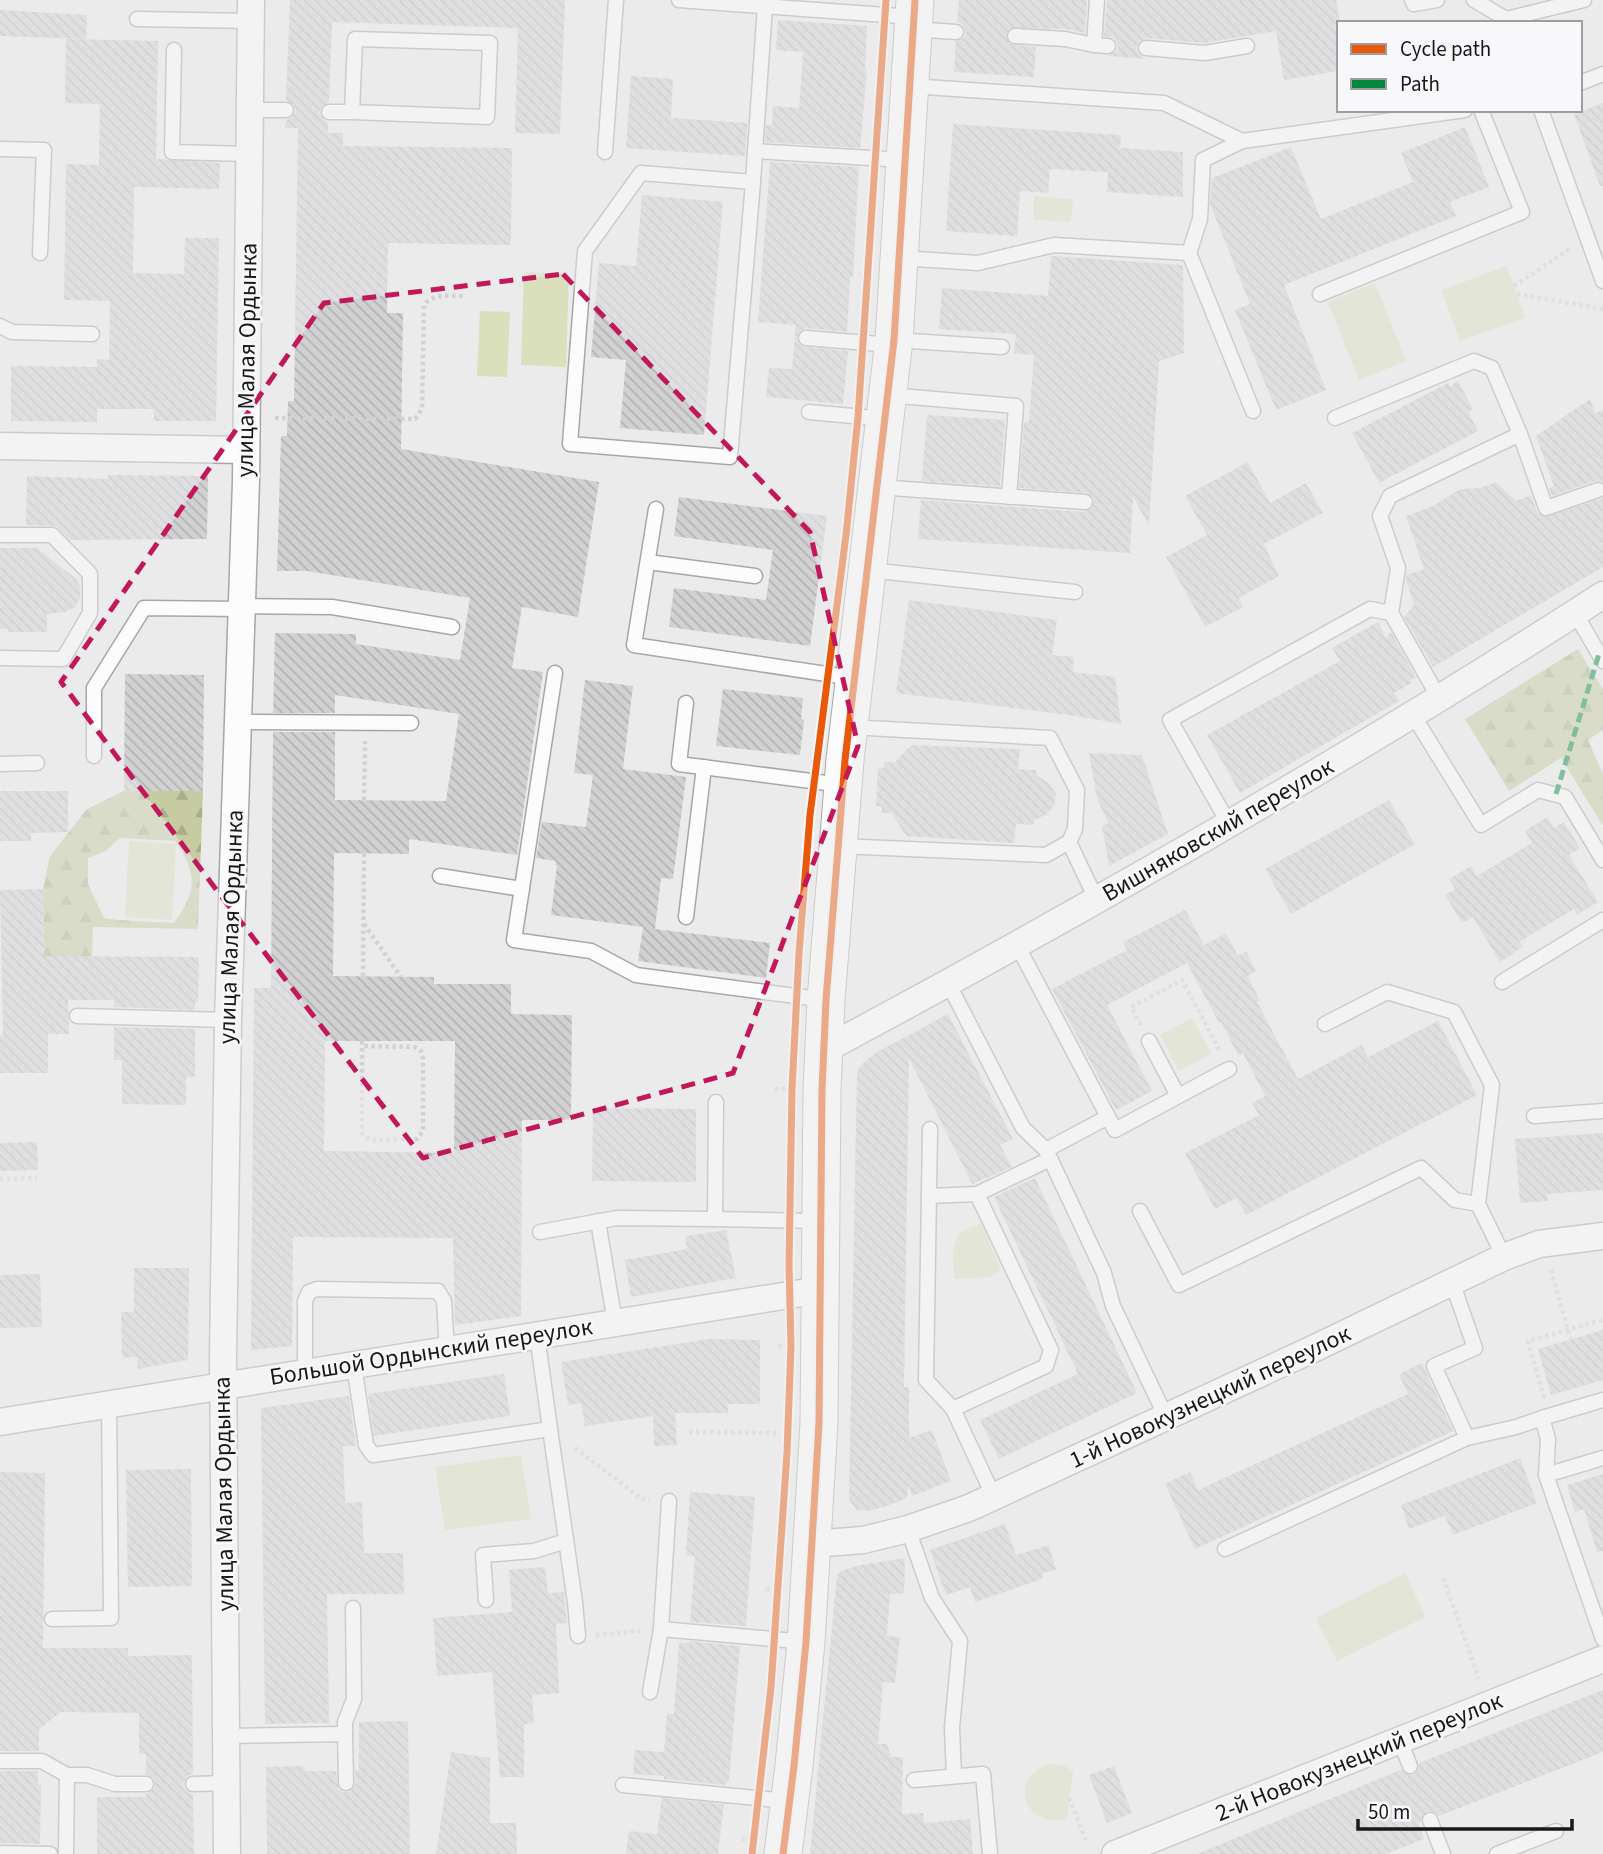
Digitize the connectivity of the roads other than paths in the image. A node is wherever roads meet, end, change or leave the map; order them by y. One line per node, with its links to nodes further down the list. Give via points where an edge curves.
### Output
1 (616, 0): 30 (lane)
2 (679, 0): 8 (lane)
3 (1097, 0): 13 (lane, via 1101,45)
4 (1412, 0): 5 (lane, via 1414,4)
5 (1437, 0)
6 (1474, 0): 7 (lane, via 1506,19)
7 (1584, 0)
8 (765, 6): 10 (lane); 29 (lane)
9 (251, 11): 11 (lane); 20 (street, улица Малая Ордынка)
10 (914, 15): 12 (lane); 19 (street)
11 (137, 19)
12 (956, 32)
13 (1015, 36)
14 (1247, 46): 15 (lane, via 1205,53)
15 (1146, 48)
16 (174, 50): 31 (lane, via 172,152)
17 (1603, 74): 18 (lane)
18 (1582, 81)
19 (910, 86): 27 (lane, via 1164,103); 32 (street)
20 (251, 110): 21 (lane); 31 (street, улица Малая Ордынка)
21 (286, 110)
22 (329, 112): 23 (lane)
23 (352, 112): 23 (lane, via 355,39 489,43 487,117)
24 (1451, 112): 27 (lane)
25 (1482, 112): 38 (lane, via 1522,212)
26 (1542, 112): 37 (lane)
27 (1242, 141): 35 (lane, via 1203,160 1200,219)
28 (0, 149): 34 (lane, via 44,150)
29 (755, 151): 32 (lane); 33 (lane)
30 (605, 152)
31 (250, 154): 50 (street, улица Малая Ордынка)
32 (905, 160): 36 (street)
33 (753, 182): 33 (lane, via 641,173 585,251 570,444 730,457)
34 (40, 253)
35 (1189, 253): 36 (lane, via 1054,245 978,263); 45 (lane)
36 (899, 258): 42 (street)
37 (1603, 281)
38 (1320, 293)
39 (0, 327): 40 (lane, via 12,332)
40 (92, 334)
41 (806, 338): 42 (lane)
42 (894, 342): 43 (lane); 44 (street)
43 (1002, 347)
44 (887, 407): 46 (lane); 51 (street); 53 (lane, via 1016,406)
45 (1253, 411)
46 (809, 412)
47 (1335, 418): 48 (lane, via 1474,361 1492,369)
48 (1520, 434): 52 (lane, via 1546,508); 63 (lane, via 1390,496 1380,516 1398,568)
49 (0, 446): 50 (street)
50 (246, 450): 62 (street, улица Малая Ордынка)
51 (878, 486): 53 (lane); 58 (street)
52 (1598, 490)
53 (1009, 496): 54 (lane)
54 (1085, 502)
55 (656, 509): 57 (lane)
56 (0, 535): 66 (lane, via 52,535 90,574 90,613 63,659)
57 (648, 562): 59 (lane); 69 (lane, via 634,645)
58 (868, 570): 60 (lane); 69 (street)
59 (755, 576)
60 (1075, 592)
61 (1603, 595): 64 (street, Вишняковский переулок)
62 (242, 607): 65 (lane, via 332,607); 73 (street, улица Малая Ордынка); 76 (lane, via 144,608 94,688)
63 (1391, 613): 70 (lane); 81 (lane, via 1370,609 1170,720)
64 (1575, 613): 67 (lane); 70 (street, Вишняковский переулок)
65 (452, 627)
66 (0, 658)
67 (1603, 661)
68 (555, 673): 86 (lane)
69 (855, 679): 75 (street)
70 (1439, 698): 72 (street, Вишняковский переулок)
71 (686, 703): 79 (lane, via 679,764)
72 (1413, 715): 81 (street, Вишняковский переулок); 84 (lane, via 1481,825 1538,790 1565,797)
73 (238, 722): 74 (lane); 95 (street, улица Малая Ордынка)
74 (411, 723)
75 (849, 726): 80 (street); 82 (lane, via 1050,738 1077,790 1075,829)
76 (94, 756)
77 (0, 764): 78 (lane)
78 (37, 764)
79 (704, 767): 80 (lane); 88 (lane)
80 (842, 785): 83 (street)
81 (1228, 824): 87 (street, Вишняковский переулок)
82 (1069, 842): 83 (lane, via 1045,855); 87 (lane)
83 (837, 846): 93 (street)
84 (1603, 859)
85 (439, 876): 86 (lane)
86 (522, 889): 93 (lane, via 514,940 591,951 636,975)
87 (1097, 901): 90 (street, Вишняковский переулок)
88 (686, 917)
89 (1603, 920): 91 (lane)
90 (1017, 945): 92 (street, Вишняковский переулок); 104 (lane)
91 (1502, 982)
92 (948, 983): 98 (street, Вишняковский переулок); 106 (lane, via 1023,1128)
93 (826, 1000): 98 (street)
94 (77, 1016): 95 (lane)
95 (228, 1020): 124 (street, улица Малая Ордынка)
96 (1325, 1024): 109 (lane, via 1387,992 1454,1012 1492,1086)
97 (1149, 1041): 100 (lane)
98 (824, 1050): 113 (street)
99 (1229, 1069): 100 (lane)
100 (1178, 1096): 104 (lane, via 1115,1130)
101 (716, 1102): 111 (lane)
102 (1603, 1111): 103 (lane)
103 (1534, 1116)
104 (1108, 1117): 106 (lane)
105 (930, 1129): 108 (lane)
106 (1048, 1155): 107 (lane); 128 (lane)
107 (977, 1194): 108 (lane); 127 (lane, via 1051,1350 1046,1366)
108 (929, 1195): 127 (lane, via 926,1380)
109 (1478, 1204): 110 (lane, via 1455,1200 1421,1168 1179,1285); 116 (lane)
110 (1140, 1211)
111 (715, 1219): 112 (lane); 113 (lane)
112 (598, 1221): 114 (lane); 119 (lane)
113 (822, 1221): 118 (street)
114 (540, 1231)
115 (1603, 1236): 116 (street, 1-й Новокузнецкий переулок, via 1539,1244)
116 (1504, 1257): 117 (street, 1-й Новокузнецкий переулок)
117 (1452, 1282): 128 (street, 1-й Новокузнецкий переулок); 132 (lane, via 1475,1348 1434,1366)
118 (805, 1293): 119 (street, Большой Ордынский переулок); 139 (street, via 819,1423)
119 (615, 1323): 120 (street, Большой Ордынский переулок)
120 (537, 1335): 121 (street, Большой Ордынский переулок); 131 (lane)
121 (447, 1350): 122 (street, Большой Ордынский переулок); 123 (lane, via 444,1301 438,1291 317,1289 309,1292 305,1301)
122 (354, 1365): 123 (street, Большой Ордынский переулок); 131 (lane, via 366,1446 373,1455)
123 (305, 1373): 124 (street, Большой Ордынский переулок)
124 (222, 1385): 126 (street, Большой Ордынский переулок); 151 (street, улица Малая Ордынка)
125 (1603, 1400): 129 (lane)
126 (109, 1404): 130 (street, Большой Ордынский переулок); 143 (lane, via 111,1618)
127 (953, 1409): 135 (lane)
128 (1167, 1417): 135 (street, 1-й Новокузнецкий переулок)
129 (1545, 1417): 132 (lane); 134 (lane)
130 (0, 1422)
131 (550, 1429): 138 (lane)
132 (1467, 1438): 140 (lane)
133 (1603, 1458): 134 (lane)
134 (1546, 1475): 146 (lane)
135 (994, 1497): 137 (street, 1-й Новокузнецкий переулок)
136 (669, 1501): 144 (lane)
137 (908, 1529): 139 (street, 1-й Новокузнецкий переулок, via 863,1540); 156 (lane, via 932,1598 960,1641 952,1728)
138 (566, 1541): 141 (lane, via 534,1551 483,1555); 145 (lane)
139 (812, 1544): 147 (street)
140 (1225, 1549)
141 (486, 1600)
142 (353, 1608): 150 (lane, via 354,1699)
143 (52, 1619)
144 (660, 1629): 147 (lane); 149 (lane)
145 (578, 1636)
146 (1603, 1639)
147 (790, 1641): 163 (street)
148 (1603, 1659): 152 (street, 2-й Новокузнецкий переулок)
149 (650, 1692)
150 (345, 1734): 151 (lane); 159 (lane)
151 (226, 1736): 158 (street, улица Малая Ордынка)
152 (1400, 1741): 154 (lane); 168 (street, 2-й Новокузнецкий переулок)
153 (0, 1760): 155 (lane, via 42,1761)
154 (1410, 1766)
155 (67, 1774): 160 (lane, via 87,1774 115,1784); 171 (lane)
156 (954, 1776): 157 (lane); 173 (lane, via 983,1774)
157 (914, 1780)
158 (227, 1783): 161 (lane); 172 (street, улица Малая Ордынка)
159 (346, 1783)
160 (146, 1784)
161 (193, 1784)
162 (622, 1785): 163 (lane)
163 (774, 1800): 166 (street)
164 (1430, 1820): 174 (lane)
165 (1556, 1831): 175 (lane)
166 (768, 1850)
167 (0, 1853): 169 (lane)
168 (1119, 1853)
169 (26, 1854): 170 (lane)
170 (50, 1854)
171 (66, 1854)
172 (227, 1854)
173 (990, 1854)
174 (1443, 1854)
175 (1497, 1854)

